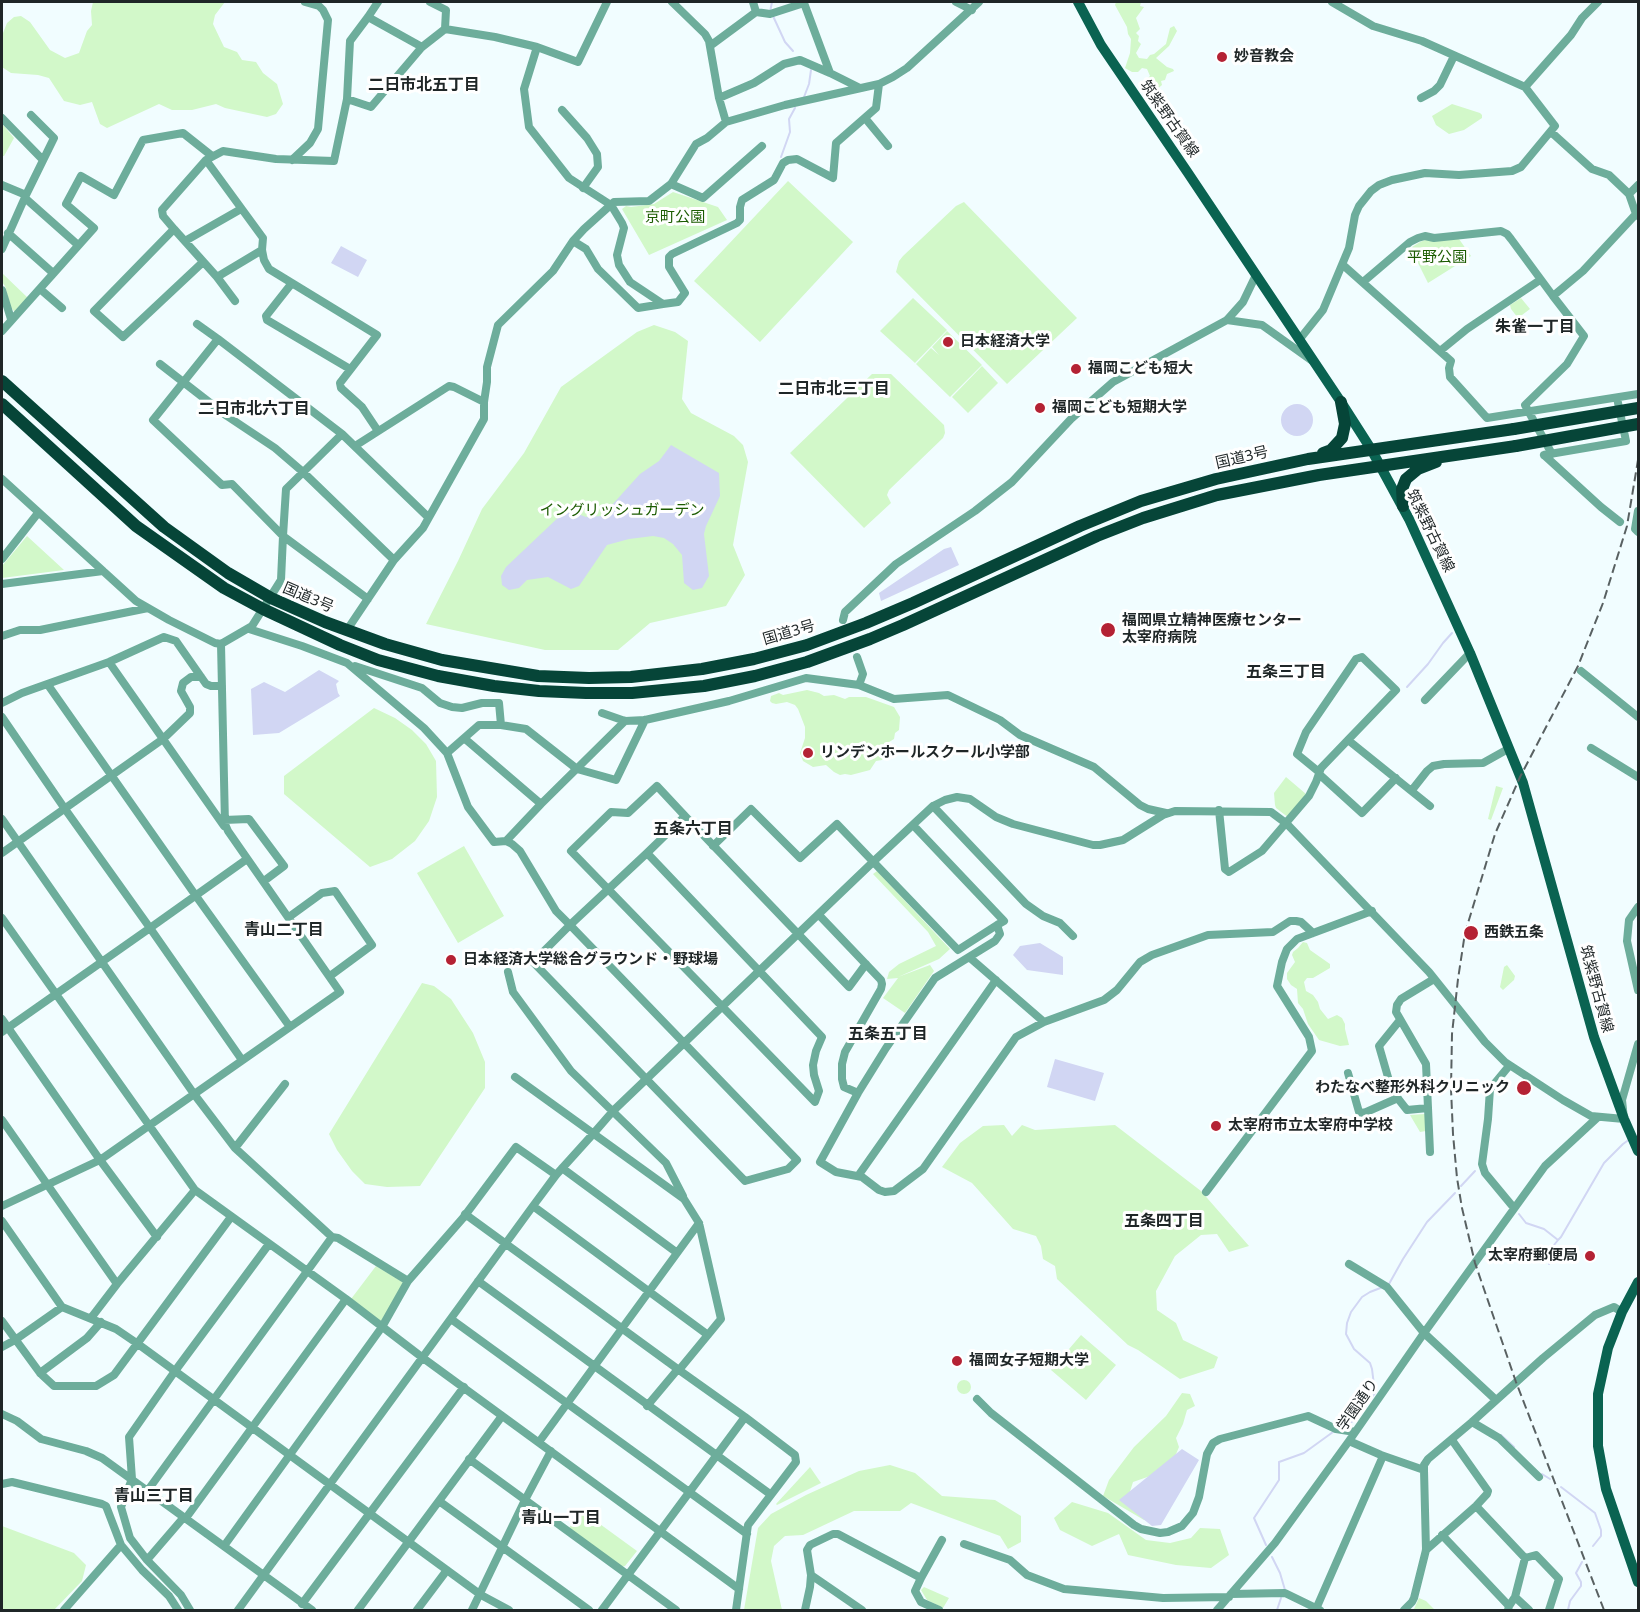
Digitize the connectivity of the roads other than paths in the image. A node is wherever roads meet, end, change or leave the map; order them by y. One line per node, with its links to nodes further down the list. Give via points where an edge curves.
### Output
1 (305, 2): 37 (street, via 319,6 328,20 318,129)
2 (378, 2): 14 (street)
3 (430, 2): 15 (street, via 446,10)
4 (607, 2): 18 (street, via 578,62)
5 (672, 2): 16 (street, via 705,34)
6 (753, 2): 13 (street)
7 (956, 2): 12 (street)
8 (979, 2): 12 (street)
9 (1078, 2): 57 (main road, 筑紫野古賀線, via 1101,45)
10 (1332, 2): 19 (street, via 1373,26)
11 (1598, 2): 22 (street)
12 (972, 10): 21 (street, via 908,68)
13 (756, 12): 16 (street); 20 (street, via 770,14 804,3)
14 (368, 17): 17 (street); 25 (street, via 350,40)
15 (445, 29): 17 (street); 18 (street)
16 (710, 46): 26 (street)
17 (422, 47): 25 (street, via 371,107)
18 (537, 47): 41 (street, via 524,89 529,127 563,172)
19 (1454, 56): 22 (street); 24 (street, via 1440,85)
20 (830, 73): 23 (street); 26 (street, via 800,60 784,64)
21 (879, 84): 23 (street); 30 (street, via 877,106)
22 (1525, 87): 32 (street, via 1555,126)
23 (860, 88): 31 (street)
24 (1421, 98)
25 (347, 99): 37 (street, via 334,161)
26 (719, 99): 31 (street)
27 (562, 110): 41 (street, via 597,154 598,167)
28 (31, 114): 36 (street, via 54,138)
29 (2, 118): 36 (street)
30 (865, 118): 34 (street); 66 (street, via 836,143 833,178 797,159 788,160 774,180 742,200 737,223 672,254 669,267 684,293 678,302)
31 (726, 122): 38 (street, via 696,144)
32 (1551, 132): 42 (street, via 1592,170 1609,175); 55 (street, via 1521,167 1512,171 1425,173 1379,185 1359,206)
33 (762, 146): 38 (street, via 703,198)
34 (888, 146)
35 (209, 158): 37 (street, via 223,151); 45 (street); 47 (street, via 162,210); 51 (street, via 183,133 142,140 114,195 81,176 66,204 94,228)
36 (42, 160): 43 (street)
37 (292, 160)
38 (671, 184): 44 (street, via 649,201)
39 (2, 185): 43 (street)
40 (1638, 185): 42 (street)
41 (583, 188): 44 (street)
42 (1629, 194): 46 (street)
43 (25, 197): 48 (street); 51 (street)
44 (611, 205): 50 (street); 66 (street, via 624,228 617,255 619,265 630,282)
45 (241, 209): 49 (street); 53 (street, via 263,238)
46 (1637, 215): 64 (street, via 1583,272)
47 (174, 229): 49 (street); 54 (street, via 94,311 123,337)
48 (9, 233): 52 (street); 56 (street)
49 (185, 241): 54 (street)
50 (573, 241): 66 (street, via 586,249 598,269 638,308); 82 (street, via 553,271 498,325 487,367)
51 (78, 245): 56 (street)
52 (2, 249)
53 (262, 250): 58 (street); 61 (street, via 269,269)
54 (204, 262): 58 (street)
55 (1343, 265): 60 (street); 73 (street, via 1323,310)
56 (53, 273): 62 (street)
57 (1256, 275): 69 (street, via 1243,302); 73 (main road, 筑紫野古賀線)
58 (217, 277): 65 (street)
59 (1540, 280): 60 (street, via 1502,231 1418,238); 64 (street); 74 (street)
60 (1363, 282): 74 (street)
61 (291, 283): 77 (street, via 266,316 267,320); 77 (street, via 377,335)
62 (40, 289): 67 (street); 68 (street)
63 (2, 290): 68 (street)
64 (1553, 296): 86 (street, via 1584,336 1567,364 1526,405)
65 (235, 301)
66 (663, 304)
67 (62, 308)
68 (11, 319): 71 (street)
69 (1227, 320): 75 (street, via 1262,325); 113 (street, via 1113,382 1071,419 1012,482 896,564 845,612)
70 (197, 324): 72 (street)
71 (2, 331)
72 (218, 339): 79 (street); 89 (street)
73 (1299, 340): 75 (main road, 筑紫野古賀線)
74 (1440, 351): 86 (street, via 1451,361 1450,377 1487,418)
75 (1313, 361): 83 (main road, 筑紫野古賀線)
76 (160, 364): 79 (street)
77 (350, 369): 88 (street, via 340,383 341,388 362,407)
78 (2, 381): 109 (highway, 国道3号, via 164,527)
79 (183, 382): 96 (street); 104 (street, via 153,420 222,485 232,484)
80 (1638, 394): 81 (street)
81 (1617, 398): 86 (street); 93 (street, via 1626,441)
82 (484, 402): 88 (street, via 449,386); 101 (street, via 484,419)
83 (1341, 402): 91 (main road, 筑紫野古賀線); 94 (highway, via 1345,424 1342,438 1330,450)
84 (2, 404): 112 (highway, 国道3号, via 136,526 224,588)
85 (1638, 408): 91 (highway, 国道3号, bridge)
86 (1529, 412): 93 (street)
87 (1638, 424): 92 (highway, 国道3号, bridge)
88 (378, 431): 90 (street)
89 (342, 434): 90 (street); 96 (street)
90 (355, 446): 101 (street)
91 (1371, 449): 94 (highway, 国道3号); 95 (main road, 筑紫野古賀線)
92 (1457, 454): 95 (highway, 国道3号); 98 (highway, via 1408,476 1402,489)
93 (1551, 454): 102 (street, via 1544,455)
94 (1308, 459): 115 (highway, 国道3号, via 1216,479 1141,501 866,623 807,645 702,669 631,677 538,676 442,660)
95 (1380, 465): 98 (main road, 筑紫野古賀線); 112 (highway, 国道3号, via 1217,495 1143,518 870,639 807,662 704,686 632,693 494,686 378,660)
96 (303, 472): 104 (street, via 286,489); 106 (street)
97 (2, 479): 100 (street)
98 (1402, 506): 118 (main road, 筑紫野古賀線)
99 (1638, 510): 103 (street)
100 (38, 513): 105 (street); 107 (street)
101 (428, 518): 106 (street)
102 (1620, 522)
103 (1638, 532)
104 (283, 536): 109 (street, via 281,580); 110 (street)
105 (2, 559)
106 (394, 560): 110 (street)
107 (103, 571): 108 (street); 111 (street)
108 (2, 584)
109 (270, 598): 112 (street); 115 (highway, 国道3号)
110 (368, 600): 115 (street)
111 (148, 609): 116 (street); 117 (street)
112 (263, 609): 114 (street)
113 (843, 620)
114 (249, 629): 117 (street); 121 (street)
115 (347, 630)
116 (2, 635)
117 (221, 644): 126 (street)
118 (1470, 653): 127 (street); 138 (main road, 筑紫野古賀線)
119 (857, 657): 125 (street, via 863,674)
120 (109, 662): 123 (street, via 164,636 176,641); 124 (street); 136 (street)
121 (347, 663): 134 (street, via 422,688 440,703 452,707 499,703); 140 (street, via 424,728)
122 (1581, 671): 131 (street)
123 (201, 677): 126 (street, via 208,685); 136 (street, via 191,677 183,683 181,691 189,713)
124 (48, 685): 128 (street); 143 (street)
125 (859, 685): 132 (street, via 806,678); 152 (street, via 901,700 948,695 1000,720 1020,735 1094,767 1140,805)
126 (222, 686): 155 (street)
127 (1425, 700)
128 (2, 703)
129 (602, 713): 133 (street)
130 (2, 717): 150 (street)
131 (1638, 717)
132 (645, 720): 133 (street); 141 (street, via 616,780)
133 (625, 721): 141 (street)
134 (501, 725): 135 (street, via 479,725); 141 (street, via 526,729)
135 (464, 738): 140 (street); 147 (street)
136 (163, 739): 143 (street); 158 (street)
137 (1348, 740): 142 (street); 142 (street, via 1396,690 1362,657 1356,659 1306,732 1297,754); 145 (street)
138 (1508, 748): 146 (street, via 1484,763 1433,766); 210 (main road, 筑紫野古賀線, via 1527,795 1594,1037)
139 (1591, 748): 144 (street)
140 (447, 753): 159 (street, via 468,807 494,842)
141 (577, 769): 147 (street)
142 (1319, 773): 145 (street, via 1362,813); 156 (street, via 1309,796)
143 (111, 775): 150 (street); 168 (street)
144 (1638, 777)
145 (1396, 778): 146 (street)
146 (1412, 790): 149 (street)
147 (541, 804): 159 (street)
148 (933, 806): 152 (street, via 964,797 1013,824 1092,845 1123,840); 157 (street); 179 (street, via 1026,904 1060,923)
149 (1430, 806)
150 (64, 809): 160 (street); 176 (street)
151 (1219, 810): 152 (street); 156 (street, via 1268,811); 156 (street, via 1225,869 1229,872 1262,851)
152 (1166, 813)
153 (684, 816): 161 (street); 163 (street); 167 (street, via 657,786 628,813 611,812 571,851)
154 (2, 819): 160 (street)
155 (224, 820): 158 (street); 166 (street, via 249,819 284,866)
156 (1287, 824): 170 (street)
157 (913, 825): 165 (street); 175 (street, via 1004,921)
158 (228, 831): 164 (street)
159 (506, 841): 174 (street, via 520,851 556,911)
160 (18, 842): 162 (street); 181 (street)
161 (713, 846): 165 (street, via 751,809 800,858 837,824); 178 (street)
162 (2, 853)
163 (647, 853): 167 (street); 183 (street)
164 (247, 858): 166 (street); 168 (street)
165 (874, 861): 171 (street); 175 (street, via 958,950)
166 (264, 881): 172 (street)
167 (608, 890): 174 (street); 190 (street)
168 (196, 896): 176 (street); 194 (street)
169 (1638, 907): 188 (street, via 1629,921 1627,941)
170 (1372, 912): 177 (street); 186 (street)
171 (819, 915): 178 (street); 182 (street)
172 (289, 917): 185 (street); 185 (street, via 322,894 335,891 372,945)
173 (2, 918): 189 (street)
174 (570, 925): 196 (street); 202 (street, via 533,962)
175 (997, 925): 180 (street, via 999,937)
176 (150, 928): 181 (street); 198 (street)
177 (1313, 933): 193 (street, via 1301,922 1290,921 1273,932 1208,935 1140,962 1104,1000); 222 (street, via 1287,949 1277,986 1309,1037 1312,1051)
178 (798, 934): 182 (street, via 849,987); 183 (street)
179 (1073, 936)
180 (969, 957): 187 (street); 205 (street, via 935,978)
181 (103, 962): 189 (street); 204 (street)
182 (866, 964): 205 (street, via 881,980 881,989 845,1052 841,1072 844,1087)
183 (760, 971): 190 (street); 190 (street, via 822,1037 813,1065 819,1090 815,1102)
184 (508, 972): 208 (street, via 513,992 571,1071)
185 (330, 976): 194 (street, via 340,992)
186 (1434, 979): 192 (street, via 1401,999 1396,1012); 199 (street)
187 (996, 980): 193 (street); 219 (street)
188 (1638, 990)
189 (55, 995): 195 (street); 212 (street)
190 (723, 1008): 196 (street)
191 (2, 1019): 195 (street)
192 (1400, 1020): 206 (street, via 1379,1046 1392,1091); 207 (street, via 1426,1064)
193 (1044, 1022): 219 (street, via 1016,1037 923,1169 894,1191 885,1192)
194 (290, 1026): 198 (street)
195 (4, 1030): 217 (street)
196 (685, 1044): 202 (street); 202 (street, via 797,1160 788,1169 745,1181)
197 (1638, 1044): 210 (street, via 1622,1100)
198 (242, 1060): 204 (street)
199 (1509, 1066): 209 (street, via 1584,1113); 226 (street, via 1490,1089 1482,1164)
200 (1348, 1073): 206 (street, via 1359,1112)
201 (514, 1077): 213 (street)
202 (647, 1079): 208 (street)
203 (285, 1084): 215 (street)
204 (194, 1094): 212 (street); 215 (street)
205 (858, 1094): 219 (street, via 820,1162 836,1172)
206 (1398, 1098): 207 (street, via 1407,1110)
207 (1428, 1108): 216 (street)
208 (613, 1112): 213 (street); 223 (street, via 666,1162)
209 (1598, 1117): 210 (street); 226 (street, 学園通り, via 1545,1166)
210 (1624, 1119): 214 (main road, 筑紫野古賀線)
211 (2, 1120): 220 (street)
212 (148, 1126): 217 (street); 221 (street)
213 (593, 1134): 218 (street); 223 (street)
214 (1634, 1143)
215 (236, 1148): 232 (street)
216 (1430, 1152)
217 (100, 1160): 220 (street); 231 (street)
218 (559, 1172): 225 (street); 227 (street, via 516,1147); 235 (street)
219 (858, 1176)
220 (46, 1185): 224 (street); 241 (street)
221 (195, 1190): 228 (street); 231 (street)
222 (1206, 1192)
223 (684, 1199): 230 (street)
224 (2, 1206)
225 (533, 1206): 234 (street); 242 (street)
226 (1514, 1209): 252 (street, 学園通り)
227 (465, 1214): 234 (street); 238 (street)
228 (231, 1217): 233 (street); 255 (street)
229 (2, 1221): 244 (street)
230 (699, 1223): 235 (street); 253 (street, via 721,1319)
231 (157, 1236): 241 (street)
232 (332, 1237): 237 (street); 238 (street)
233 (269, 1244): 237 (street); 260 (street)
234 (506, 1244): 239 (street); 251 (street)
235 (676, 1252): 242 (street)
236 (1349, 1264): 252 (street, via 1387,1287)
237 (306, 1272): 243 (street); 264 (street)
238 (408, 1281): 250 (street)
239 (478, 1281): 247 (street); 258 (street)
240 (1638, 1282): 245 (main road)
241 (117, 1284): 246 (street)
242 (649, 1291): 251 (street); 253 (street)
243 (346, 1299): 250 (street); 272 (street)
244 (62, 1307): 246 (street); 254 (street)
245 (1622, 1312): 265 (street, via 1614,1307 1595,1315); 312 (main road, via 1608,1348 1598,1394 1598,1446 1606,1490)
246 (91, 1318): 249 (street)
247 (451, 1319): 257 (street); 266 (street)
248 (2, 1321): 254 (street)
249 (101, 1322): 255 (street); 261 (street, via 87,1338)
250 (382, 1327): 257 (street); 278 (street)
251 (621, 1329): 258 (street); 259 (street)
252 (1424, 1333): 265 (street); 273 (street, 学園通り)
253 (708, 1335): 259 (street)
254 (15, 1340): 256 (street); 261 (street)
255 (138, 1344): 260 (street); 261 (street, via 114,1375 96,1386 54,1386)
256 (2, 1347)
257 (423, 1358): 262 (street); 286 (street)
258 (594, 1367): 266 (street); 267 (street)
259 (678, 1369): 267 (street); 270 (street)
260 (175, 1371): 264 (street); 284 (street, via 129,1437)
261 (39, 1373)
262 (464, 1387): 269 (street); 293 (street)
263 (977, 1399): 273 (street, via 1134,1525 1160,1533 1182,1526 1193,1513 1207,1454 1220,1439 1308,1416 1336,1429)
264 (214, 1400): 272 (street); 287 (street)
265 (1496, 1400): 271 (street)
266 (567, 1403): 276 (street); 288 (street)
267 (647, 1406): 279 (street)
268 (2, 1414): 284 (street, via 45,1441 94,1454)
269 (502, 1416): 276 (street); 281 (street)
270 (745, 1416): 279 (street); 289 (street, via 795,1455 796,1462)
271 (1472, 1422): 274 (street); 283 (street, via 1499,1438)
272 (252, 1428): 278 (street); 294 (street)
273 (1355, 1432): 275 (street, 学園通り)
274 (1452, 1440): 282 (street, via 1428,1459); 292 (street, via 1488,1491)
275 (1349, 1441): 280 (street); 315 (street, 学園通り, via 1275,1543)
276 (539, 1442): 277 (street)
277 (551, 1451): 290 (street); 295 (street)
278 (289, 1455): 286 (street); 302 (street)
279 (716, 1455): 288 (street); 289 (street)
280 (1383, 1456): 282 (street); 319 (street)
281 (469, 1459): 290 (street); 291 (street)
282 (1424, 1470): 304 (street)
283 (1539, 1477)
284 (132, 1479): 287 (street); 306 (street, via 121,1511 132,1543)
285 (2, 1484): 301 (street, via 12,1482 102,1504)
286 (330, 1485): 293 (street); 310 (street)
287 (148, 1490): 294 (street)
288 (689, 1493): 295 (street); 296 (street)
289 (770, 1494): 296 (street, via 748,1525)
290 (525, 1500): 303 (street); 308 (street)
291 (439, 1501): 299 (street); 303 (street)
292 (1476, 1506): 297 (street); 305 (street)
293 (370, 1514): 299 (street); 317 (street)
294 (185, 1518): 302 (street); 306 (street)
295 (661, 1532): 308 (street); 313 (street)
296 (747, 1534): 313 (street)
297 (1442, 1535): 304 (street); 318 (street)
298 (942, 1540): 311 (street)
299 (408, 1542): 307 (street); 325 (street)
300 (964, 1544): 315 (street, via 1010,1560 1027,1575 1064,1589 1163,1598)
301 (121, 1545): 320 (street); 321 (street, via 171,1598)
302 (224, 1546): 310 (street)
303 (503, 1549): 314 (street); 329 (street)
304 (1426, 1550): 337 (street, via 1414,1598)
305 (1525, 1558): 316 (street); 339 (street, via 1536,1555 1559,1578)
306 (147, 1560): 322 (street, via 179,1592)
307 (447, 1570): 314 (street); 326 (street)
308 (627, 1575): 330 (street); 331 (street)
309 (811, 1575): 311 (street, via 807,1550 810,1545 836,1534); 333 (street); 334 (street)
310 (263, 1576): 317 (street); 323 (street)
311 (921, 1578): 335 (street, via 915,1591 921,1602)
312 (1638, 1582)
313 (739, 1589): 332 (street)
314 (481, 1595): 327 (street); 328 (street)
315 (1230, 1595): 319 (street, via 1285,1593); 336 (street, 学園通り)
316 (1515, 1597): 318 (street); 338 (street)
317 (303, 1604): 324 (street)
318 (1509, 1608)
319 (1319, 1610)
320 (64, 1611)
321 (178, 1611)
322 (190, 1611)
323 (238, 1611)
324 (312, 1611)
325 (358, 1611)
326 (417, 1611)
327 (472, 1611)
328 (509, 1611)
329 (589, 1611)
330 (602, 1611)
331 (676, 1611)
332 (736, 1611)
333 (805, 1611)
334 (861, 1611)
335 (939, 1611)
336 (1217, 1611)
337 (1404, 1611)
338 (1529, 1611)
339 (1548, 1611)

